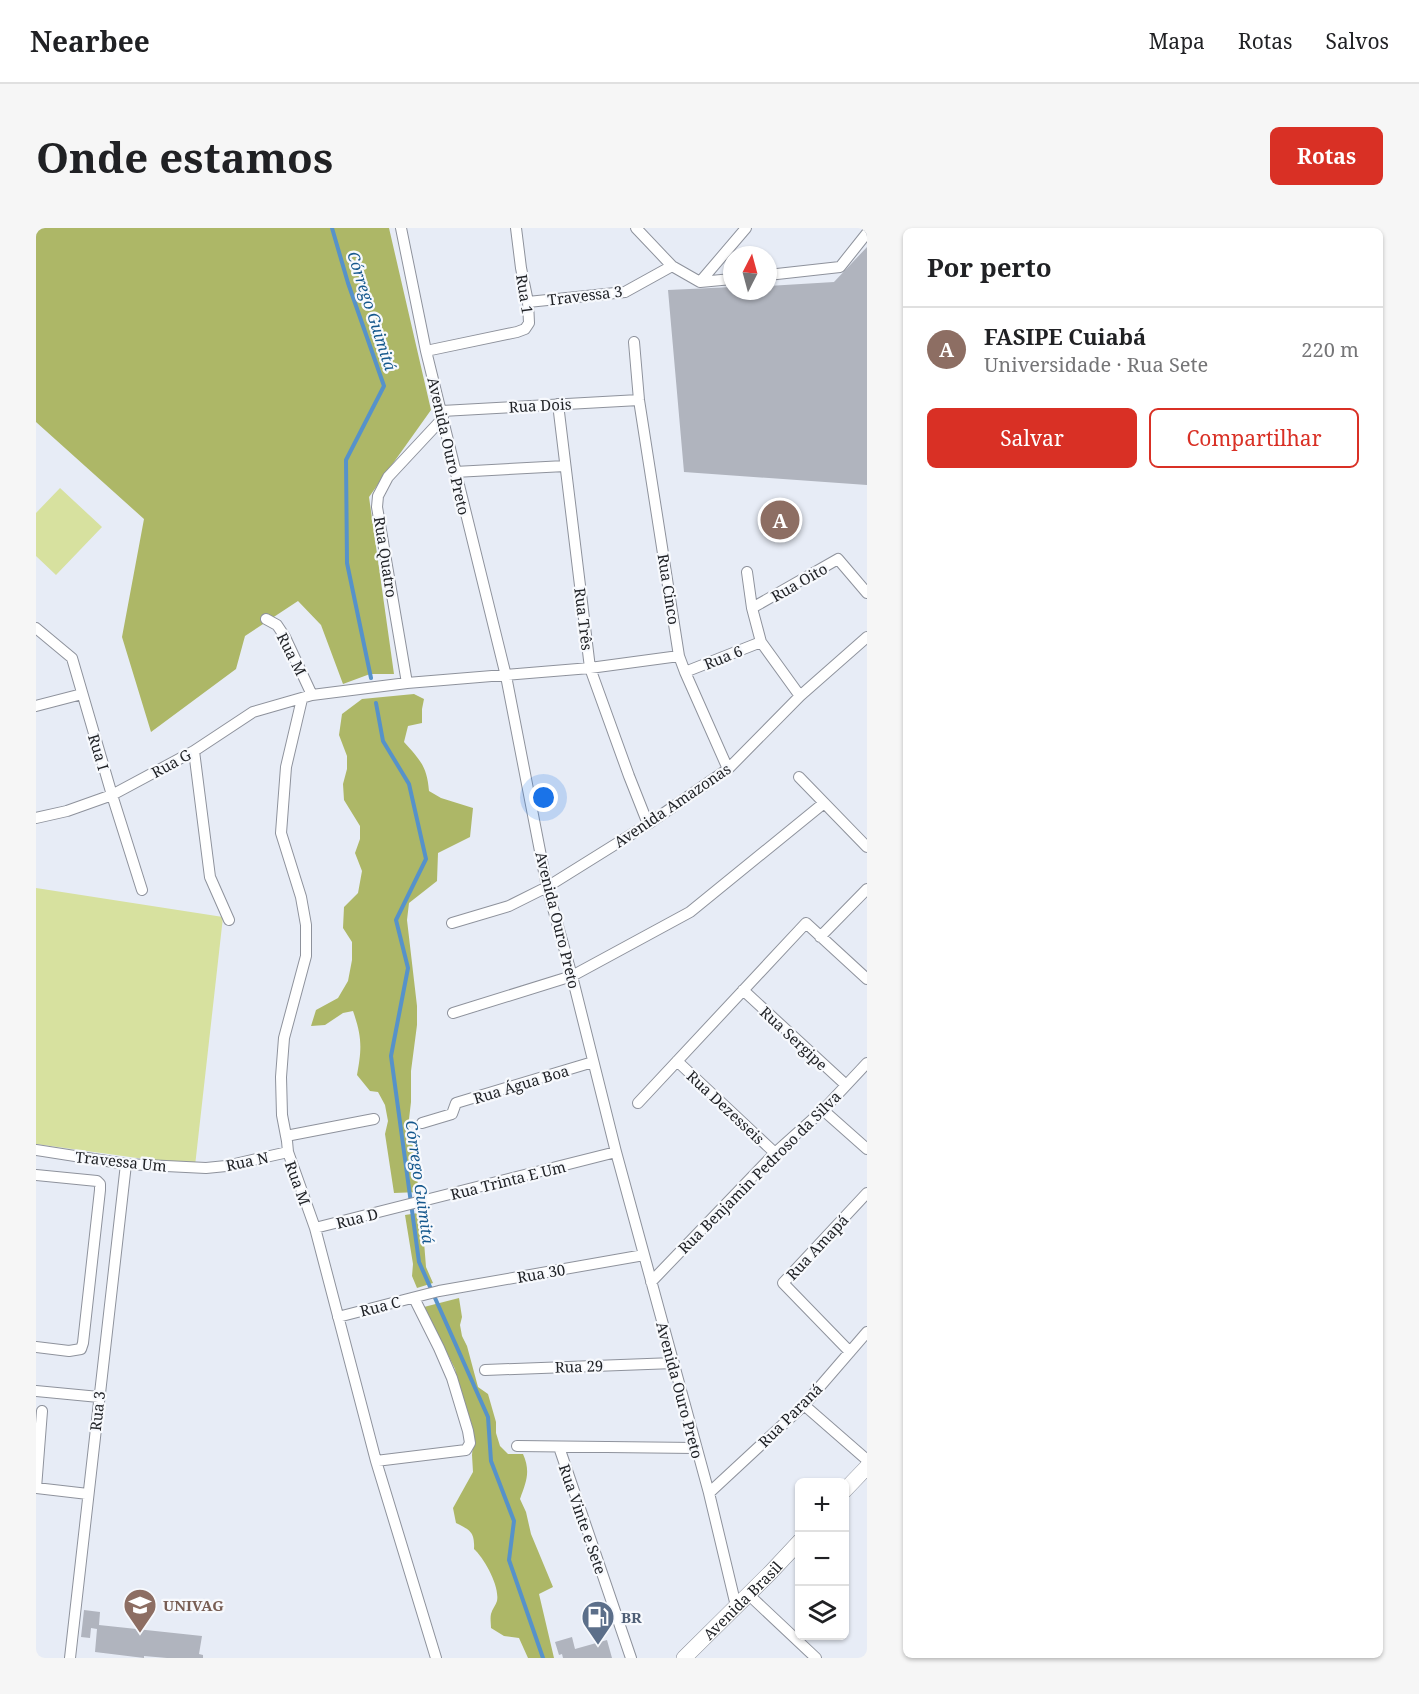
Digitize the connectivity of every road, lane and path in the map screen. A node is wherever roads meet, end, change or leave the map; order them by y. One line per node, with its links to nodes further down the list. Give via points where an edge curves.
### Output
1 (401, 228): 12 (street, Avenida Ouro Preto)
2 (516, 228): 10 (street, Rua 1)
3 (636, 228): 6 (street)
4 (746, 228): 9 (street)
5 (867, 233): 7 (street, via 840,267)
6 (672, 266): 9 (street); 10 (street, Travessa 3, via 625,292)
7 (777, 274)
8 (723, 280): 9 (street)
9 (699, 282)
10 (528, 302): 12 (street, Rua 1, via 529,323 525,329)
11 (634, 342): 13 (street, Rua Cinco)
12 (426, 351): 15 (street, Avenida Ouro Preto)
13 (639, 400): 14 (street, Rua Dois); 25 (street, Rua Cinco)
14 (558, 404): 15 (street, Rua Dois); 16 (street, Rua Três)
15 (442, 415): 17 (street, Avenida Ouro Preto); 29 (street, Rua Quatro, via 388,477 378,496)
16 (565, 466): 17 (street); 26 (street, Rua Três)
17 (455, 472): 28 (street, Avenida Ouro Preto)
18 (747, 572): 20 (street)
19 (867, 593): 20 (street, Rua Oito, via 838,559)
20 (752, 608): 24 (street)
21 (266, 619): 32 (street, Rua M, via 277,625 285,637)
22 (36, 628): 30 (street, Rua I, via 72,658)
23 (867, 637): 31 (street, Avenida Amazonas)
24 (761, 642): 27 (street, Rua 6); 31 (street)
25 (679, 656): 26 (street); 27 (street, Rua Cinco)
26 (591, 668): 28 (street); 40 (street, Rua Três)
27 (685, 672): 35 (street, Rua Cinco)
28 (506, 676): 29 (street); 42 (street, Avenida Ouro Preto)
29 (407, 683): 32 (street)
30 (82, 694): 33 (street); 37 (street, Rua I)
31 (800, 696): 35 (street, Avenida Amazonas)
32 (307, 697): 34 (street, Rua G, via 253,712); 60 (street, Rua M, via 286,767 281,833 306,925 306,956 284,1038 281,1077)
33 (36, 706)
34 (194, 751): 37 (street, Rua G); 45 (street, via 210,877)
35 (728, 769): 40 (street, Avenida Amazonas)
36 (799, 777): 38 (street)
37 (112, 795): 39 (street, Rua G); 44 (street, Rua I)
38 (824, 803): 41 (street); 48 (street, via 690,912)
39 (36, 818)
40 (648, 824): 42 (street, Avenida Amazonas)
41 (867, 847)
42 (547, 886): 46 (street, Avenida Amazonas, via 509,906); 48 (street, Avenida Ouro Preto)
43 (867, 889): 47 (street)
44 (142, 890)
45 (229, 920)
46 (452, 923)
47 (820, 937): 49 (street); 50 (street, via 806,923)
48 (572, 976): 51 (street); 53 (street, Avenida Ouro Preto)
49 (867, 979)
50 (743, 990): 52 (street); 55 (street, Rua Sergipe)
51 (453, 1013)
52 (677, 1061): 56 (street); 65 (street, Rua Dezesseis)
53 (592, 1062): 59 (street, Rua Água Boa, via 456,1103 452,1114); 64 (street, Avenida Ouro Preto)
54 (867, 1063): 55 (street, Rua Benjamin Pedroso da Silva)
55 (846, 1085): 57 (street, Rua Benjamin Pedroso da Silva)
56 (638, 1103)
57 (823, 1110): 62 (street); 65 (street, Rua Benjamin Pedroso da Silva)
58 (374, 1119): 60 (street)
59 (422, 1123)
60 (286, 1136): 63 (street, Rua M)
61 (36, 1149): 66 (street, Travessa Um)
62 (867, 1149)
63 (288, 1152): 67 (street, Rua N); 71 (street, Rua M)
64 (616, 1152): 70 (street, Rua Trinta E Um); 72 (street, Avenida Ouro Preto)
65 (775, 1153): 73 (street, Rua Benjamin Pedroso da Silva)
66 (126, 1164): 67 (street, Travessa Um); 82 (street, Rua 3)
67 (206, 1168)
68 (36, 1175): 77 (street, via 97,1181 100,1190 81,1349)
69 (867, 1193): 78 (street, Rua Amapá, via 783,1283)
70 (400, 1207): 71 (street, Rua D)
71 (315, 1228): 75 (street, Rua M)
72 (644, 1255): 73 (street, Avenida Ouro Preto); 74 (street, Rua 30)
73 (651, 1282): 79 (street, Avenida Ouro Preto)
74 (418, 1296): 75 (street, Rua C); 88 (street, via 452,1378 470,1443 465,1450)
75 (338, 1317): 88 (street, Rua M)
76 (867, 1332): 78 (street, Rua Paraná)
77 (36, 1347)
78 (849, 1352): 83 (street, Rua Paraná)
79 (674, 1363): 80 (street, Rua 29); 87 (street, Avenida Ouro Preto)
80 (485, 1370)
81 (36, 1391): 82 (street)
82 (99, 1397): 93 (street, Rua 3)
83 (804, 1405): 89 (street); 92 (street, Rua Paraná)
84 (42, 1411): 91 (street)
85 (517, 1446): 86 (street)
86 (559, 1447): 87 (street); 99 (street, Rua Vinte e Sete)
87 (696, 1448): 92 (street, Avenida Ouro Preto)
88 (376, 1461): 98 (street, Rua M)
89 (866, 1468): 90 (main road)
90 (849, 1486)
91 (36, 1488): 93 (street)
92 (709, 1493): 96 (street, Avenida Ouro Preto)
93 (88, 1494): 97 (street, Rua 3)
94 (795, 1546): 95 (main road, Avenida Brasil)
95 (748, 1594): 96 (main road, Avenida Brasil); 101 (street)
96 (736, 1606): 100 (main road, Avenida Brasil)
97 (70, 1658)
98 (436, 1658)
99 (632, 1658)
100 (684, 1658)
101 (816, 1658)

